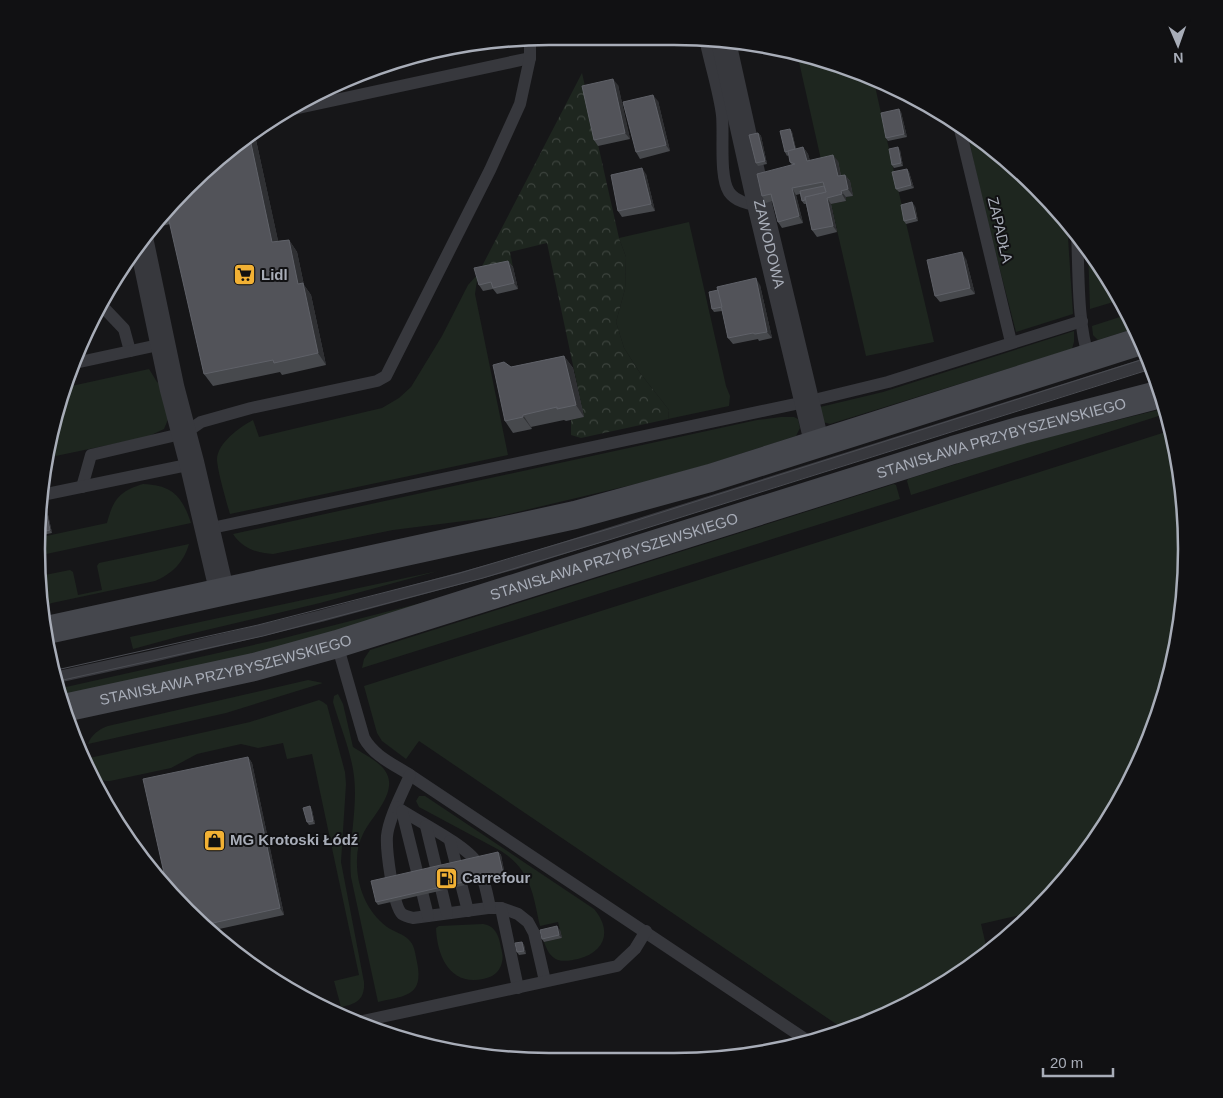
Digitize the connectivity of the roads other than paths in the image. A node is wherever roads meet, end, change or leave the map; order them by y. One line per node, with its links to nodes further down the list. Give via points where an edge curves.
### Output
1 (530, 46): 4 (lane)
2 (707, 46): 7 (lane, via 722,115 724,178 733,197)
3 (725, 48): 7 (street, ZAWODOWA)
4 (530, 58): 5 (lane); 21 (lane, via 521,99 490,170 386,376 377,381 211,419)
5 (311, 105)
6 (961, 135): 12 (lane, ZAPADŁA)
7 (760, 206): 20 (street, ZAWODOWA)
8 (1078, 247): 11 (lane)
9 (143, 250): 14 (street)
10 (106, 310): 15 (lane, via 124,329)
11 (1082, 320): 12 (lane); 16 (lane)
12 (1011, 342): 20 (lane, via 888,382)
13 (1134, 343): 16 (main road)
14 (163, 344): 15 (lane); 21 (street)
15 (130, 351): 17 (lane)
16 (1089, 358): 22 (main road)
17 (81, 362)
18 (1143, 365): 30 (lane, via 504,566 321,616)
19 (1154, 396): 29 (main road, STANISŁAWA PRZYBYSZEWSKIEGO, via 962,447)
20 (806, 401): 22 (street, ZAWODOWA); 26 (lane)
21 (185, 433): 23 (street); 24 (lane, via 91,455)
22 (817, 444): 27 (main road, via 710,478 575,515)
23 (192, 464): 24 (lane); 26 (street)
24 (82, 487): 25 (lane)
25 (48, 494)
26 (207, 529): 27 (street)
27 (222, 592): 28 (main road)
28 (52, 629)
29 (337, 644): 31 (main road, STANISŁAWA PRZYBYSZEWSKIEGO, via 254,667); 32 (lane, via 369,747)
30 (61, 676)
31 (71, 707)
32 (410, 775): 33 (lane); 40 (lane)
33 (399, 809): 34 (lane); 39 (lane); 39 (lane, via 387,835 390,874 398,909 403,915 413,918)
34 (426, 826): 35 (lane); 38 (lane)
35 (450, 841): 36 (lane, via 476,861); 37 (lane)
36 (495, 908): 37 (lane); 41 (lane, via 518,914 528,922 534,933); 42 (lane)
37 (468, 911): 38 (lane)
38 (447, 913): 39 (lane)
39 (428, 916)
40 (646, 931): 41 (lane, via 635,949 617,966); 44 (lane)
41 (545, 981): 42 (lane)
42 (518, 988): 43 (lane)
43 (369, 1020)
44 (803, 1036)

